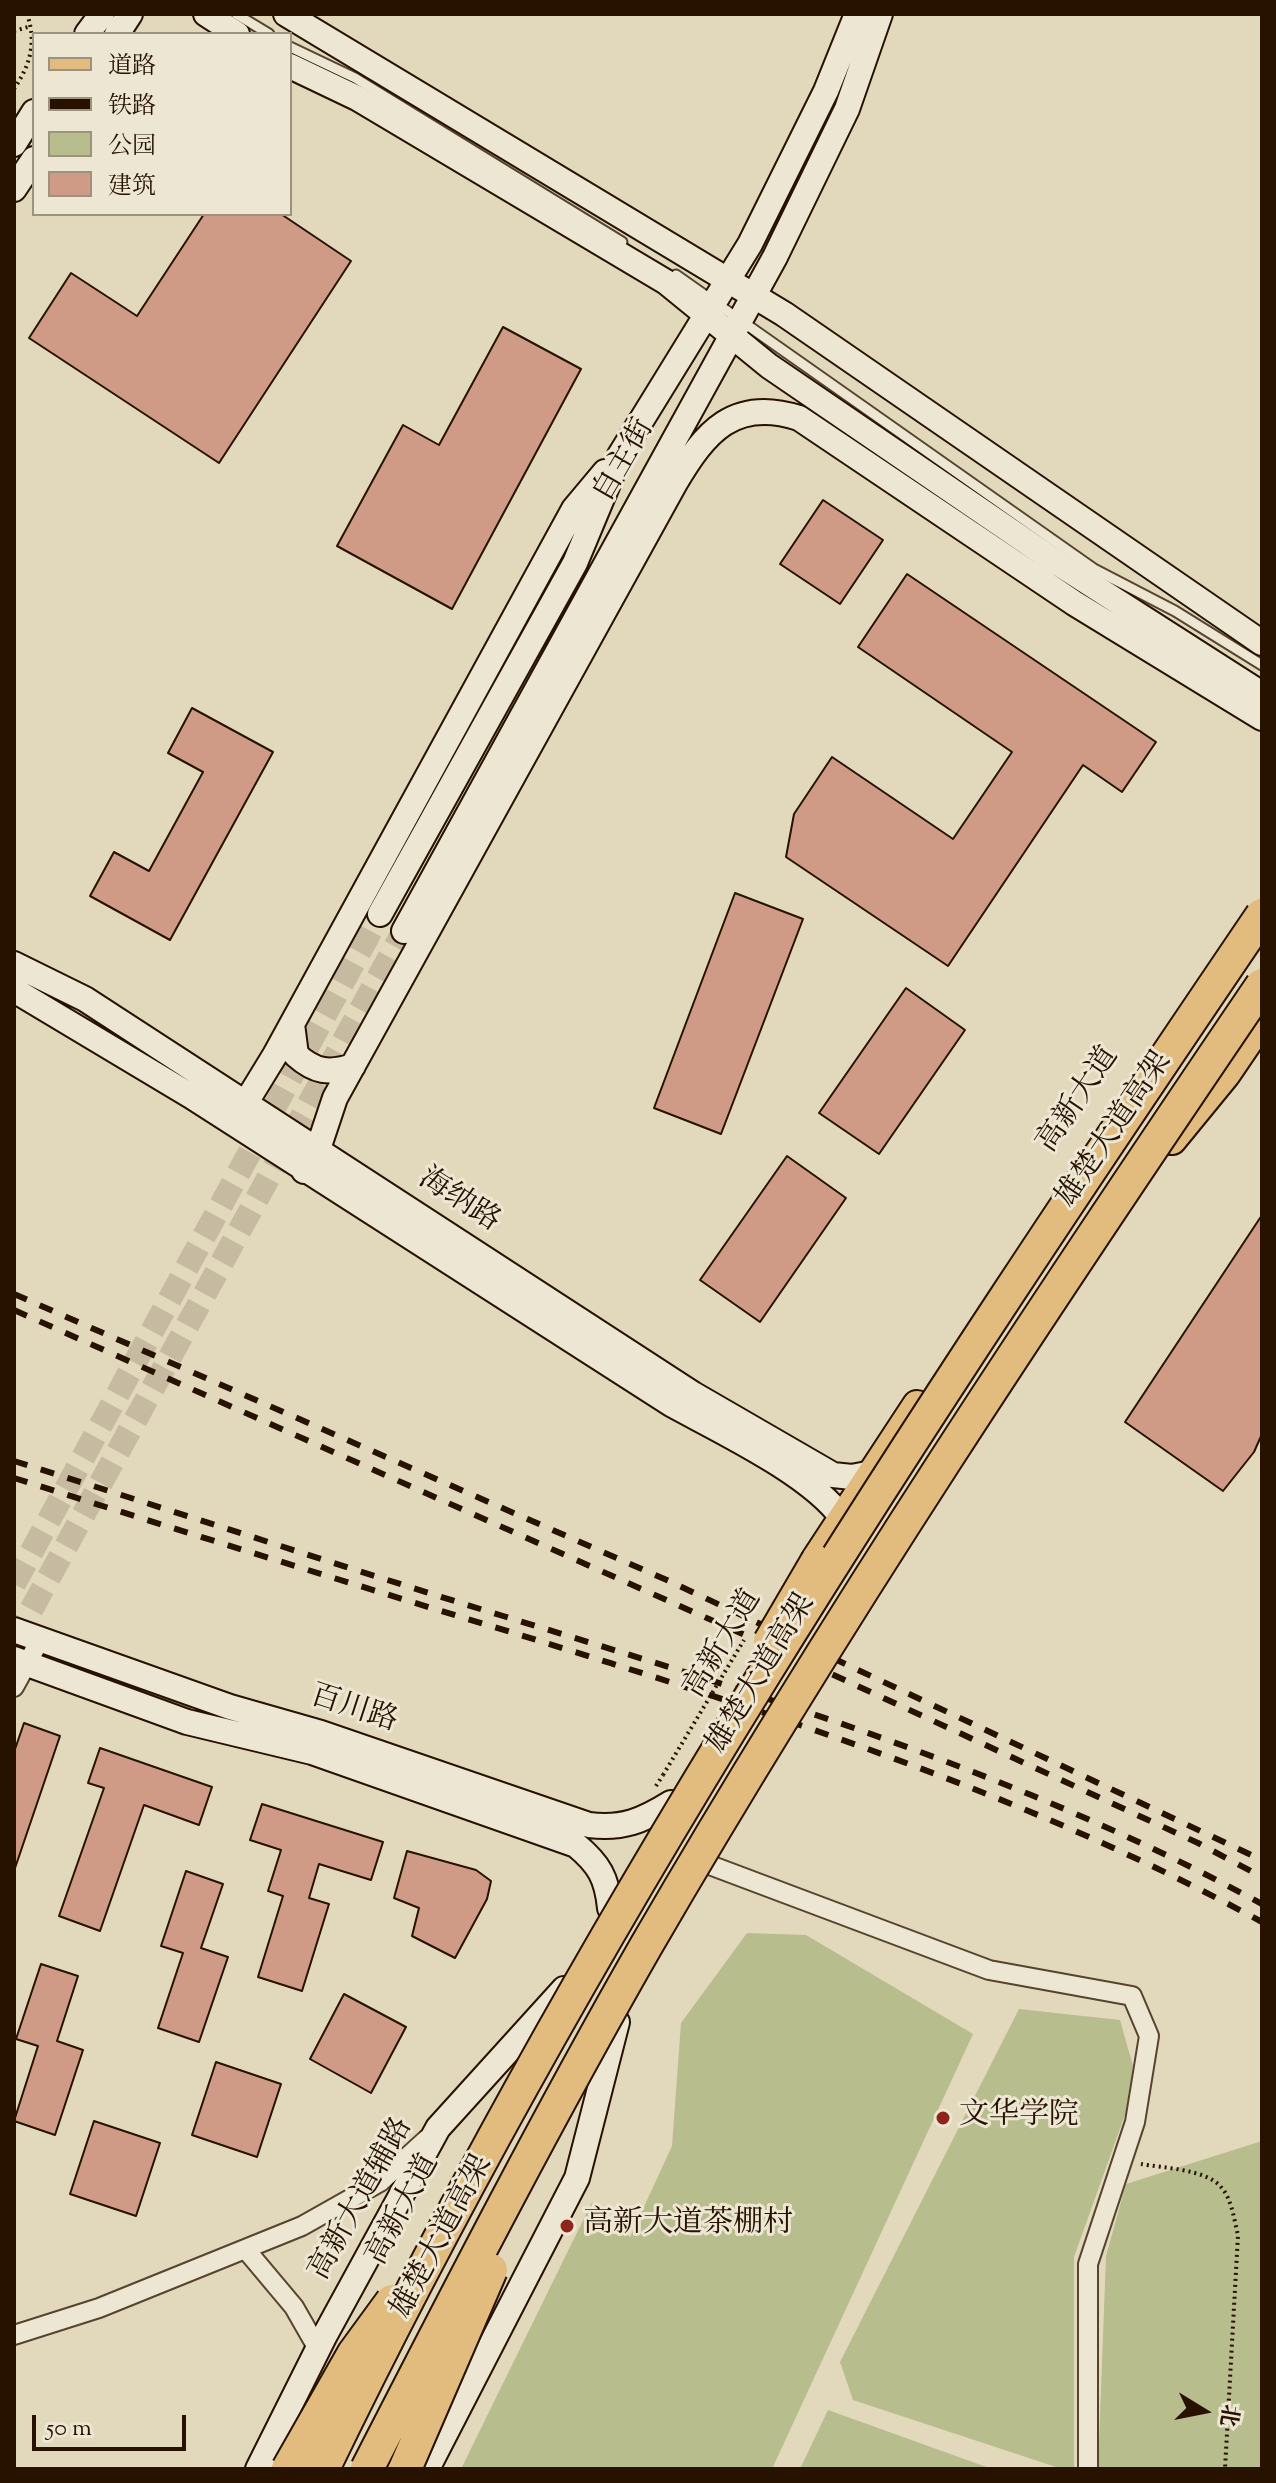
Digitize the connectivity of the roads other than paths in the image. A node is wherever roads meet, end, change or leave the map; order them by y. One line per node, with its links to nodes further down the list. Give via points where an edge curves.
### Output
1 (102, 14): 8 (main road)
2 (130, 14): 9 (main road)
3 (206, 14): 10 (main road)
4 (236, 14): 11 (lane)
5 (286, 14): 18 (main road)
6 (857, 14): 18 (main road, 自主街, via 810,124 750,244)
7 (880, 14): 19 (main road, 自主街, via 847,109)
8 (88, 32)
9 (118, 32)
10 (234, 32)
11 (266, 32)
12 (292, 48): 20 (lane, via 355,78 672,273)
13 (292, 67): 20 (main road, via 357,98)
14 (32, 115): 15 (main road)
15 (14, 144)
16 (32, 162): 17 (main road)
17 (14, 189)
18 (727, 278): 19 (main road); 20 (main road, 自主街)
19 (754, 295): 21 (main road, 自主街); 25 (main road)
20 (709, 308): 21 (main road); 22 (main road, 自主街)
21 (736, 329): 24 (main road, 自主街); 26 (lane, via 1094,569); 27 (main road, via 769,366 1059,564)
22 (620, 455): 30 (main road, 自主街, via 575,563); 37 (main road, via 574,509)
23 (675, 483): 24 (main road); 28 (main road, via 698,443 717,426 762,411 799,418 1074,603); 38 (main road)
24 (599, 573): 32 (main road, 自主街)
25 (1262, 643)
26 (1262, 665)
27 (1262, 694)
28 (1262, 718)
29 (1262, 894): 41 (main road, 高新大道)
30 (380, 914)
31 (1262, 915): 58 (highway, 雄楚大道高架, bridge, via 1006,1292 831,1563 609,1930)
32 (404, 931)
33 (14, 964): 39 (main road, 海纳路, via 85,999)
34 (1262, 985): 56 (highway, 雄楚大道高架, bridge, via 1038,1315 868,1580 713,1833)
35 (14, 990): 40 (main road, 海纳路)
36 (1262, 1021): 43 (main road)
37 (292, 1024): 38 (main road, via 296,1055 307,1065 335,1072); 39 (main road)
38 (353, 1066): 42 (main road, via 335,1098)
39 (245, 1102): 40 (main road); 42 (main road, 海纳路)
40 (233, 1124): 44 (main road, 海纳路)
41 (1103, 1128): 43 (main road, via 1137,1112 1152,1113 1160,1127); 45 (main road, 高新大道)
42 (318, 1149): 44 (main road); 45 (main road, 海纳路, via 693,1394 833,1475)
43 (1156, 1160): 52 (main road, via 1048,1319)
44 (304, 1171): 46 (main road, 海纳路, via 671,1404 754,1449 832,1503)
45 (872, 1473): 46 (main road, 高新大道)
46 (843, 1519): 51 (main road, 高新大道, bridge)
47 (14, 1630): 48 (main road, 百川路)
48 (40, 1640): 49 (street); 51 (main road, 百川路, via 589,1825 637,1823)
49 (20, 1661): 50 (street); 53 (main road, 百川路, via 187,1722 312,1752 576,1845 608,1881)
50 (14, 1687)
51 (672, 1788): 53 (main road, 高新大道)
52 (707, 1864): 55 (main road); 70 (street, via 989,1970 1132,1996 1149,2036 1135,2122 1088,2264)
53 (610, 1908): 54 (main road, 高新大道)
54 (564, 1989): 57 (main road, 高新大道辅路); 64 (main road, 高新大道)
55 (617, 2022): 67 (main road, via 467,2296); 69 (main road, via 577,2178)
56 (583, 2063): 66 (highway, 雄楚大道高架, bridge); 68 (highway, bridge)
57 (438, 2128): 59 (street, via 380,2182); 61 (main road, 高新大道辅路)
58 (453, 2218): 63 (highway, bridge, via 354,2353); 65 (highway, 雄楚大道高架, bridge)
59 (247, 2251): 60 (street); 61 (street, via 294,2307)
60 (14, 2335)
61 (318, 2349): 62 (main road, 高新大道辅路)
62 (258, 2469)
63 (288, 2469)
64 (310, 2469)
65 (323, 2469)
66 (367, 2469)
67 (380, 2469)
68 (405, 2469)
69 (427, 2469)
70 (1088, 2469)

